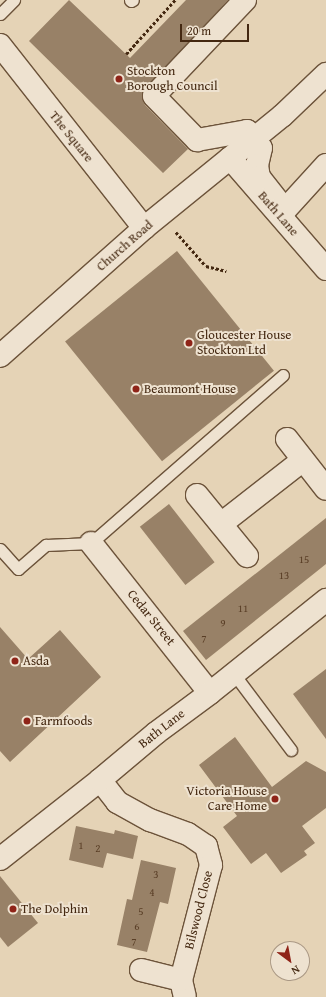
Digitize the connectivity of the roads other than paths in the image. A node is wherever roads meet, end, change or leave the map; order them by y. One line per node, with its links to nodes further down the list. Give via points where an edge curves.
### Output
1 (14, 0): 3 (lane)
2 (245, 0): 6 (street, via 154,96 197,140 247,131)
3 (0, 14)
4 (0, 45): 9 (street, The Square)
5 (326, 74): 6 (street, Church Road)
6 (254, 139): 7 (street, Church Road); 8 (street, via 261,148 256,165 259,177 285,210)
7 (230, 158): 9 (street, Church Road); 10 (street, Bath Lane)
8 (326, 165)
9 (144, 228): 11 (street, Church Road)
10 (326, 270)
11 (0, 356)
12 (283, 375): 18 (lane)
13 (287, 440): 14 (street)
14 (303, 460): 15 (street); 17 (street)
15 (326, 488)
16 (197, 495): 17 (street)
17 (221, 524): 20 (street)
18 (91, 543): 19 (lane, via 46,545 18,570); 23 (street, Cedar Street)
19 (0, 549)
20 (247, 556)
21 (326, 600): 22 (street, Bath Lane)
22 (234, 674): 23 (street, Bath Lane); 24 (lane)
23 (210, 692): 25 (street, Bath Lane)
24 (291, 750)
25 (100, 780): 26 (street, Bath Lane); 28 (street, Bilswood Close, via 117,802 150,820 188,834 206,846 211,865)
26 (0, 859)
27 (141, 970): 28 (street, Bilswood Close)
28 (183, 989)

